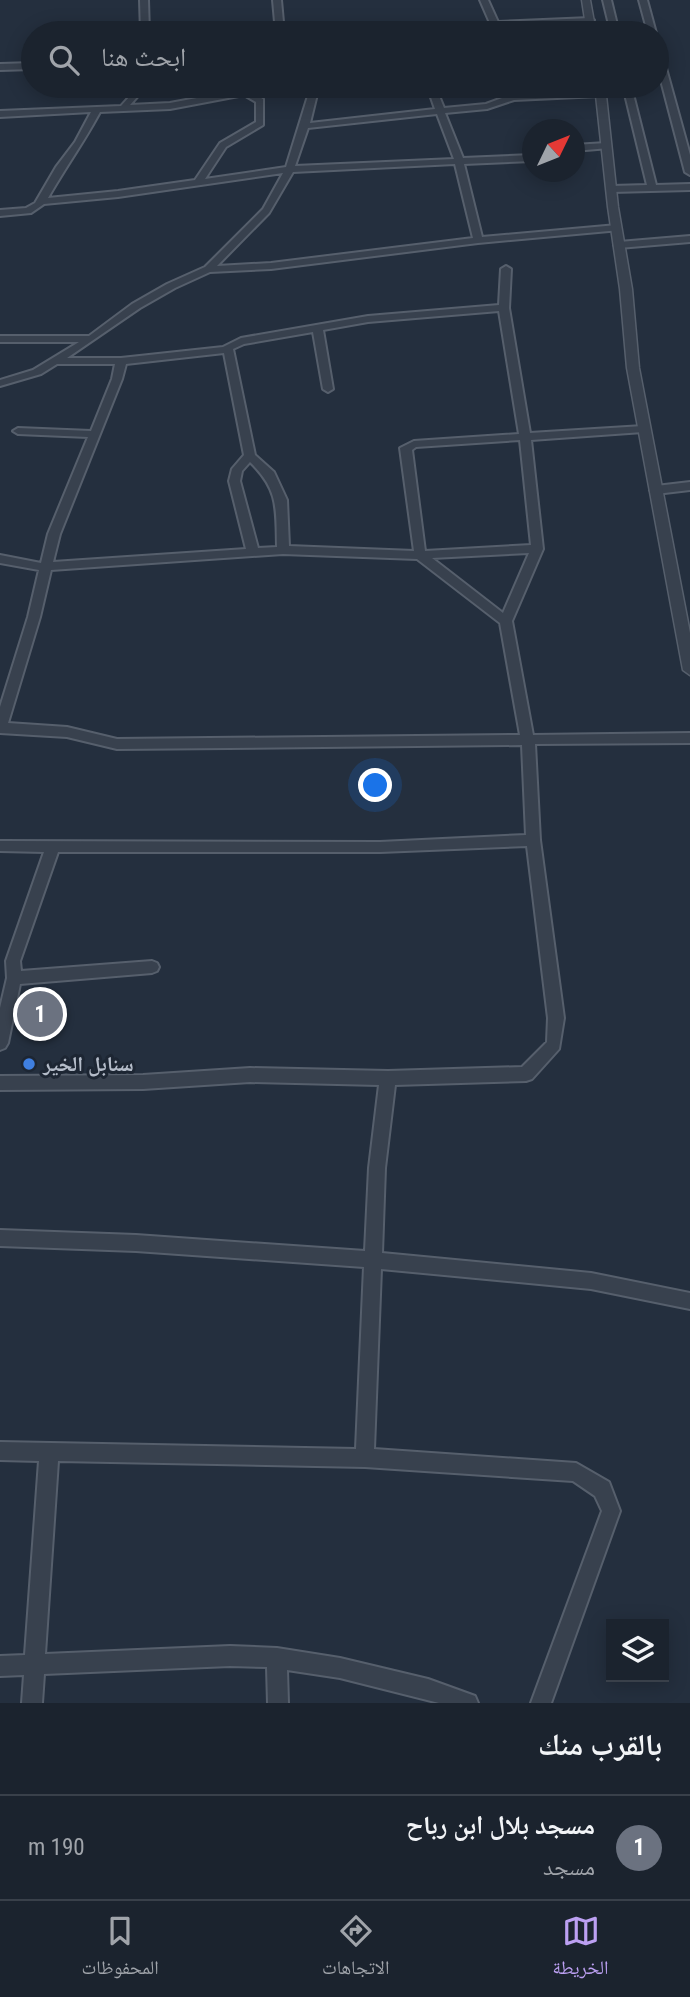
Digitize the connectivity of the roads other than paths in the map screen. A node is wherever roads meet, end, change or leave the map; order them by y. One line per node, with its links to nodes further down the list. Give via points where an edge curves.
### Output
1 (144, 0): 8 (street)
2 (277, 0): 9 (street)
3 (484, 0): 10 (street)
4 (586, 0): 7 (street)
5 (607, 0): 12 (street)
6 (643, 0): 13 (street)
7 (590, 20): 11 (street)
8 (145, 21)
9 (279, 21)
10 (494, 21)
11 (566, 21)
12 (612, 21)
13 (649, 21)
14 (21, 67): 15 (street)
15 (0, 68)
16 (669, 94): 35 (street)
17 (132, 98): 25 (street)
18 (208, 98): 25 (street, via 170,106)
19 (258, 98): 36 (street, via 260,123 223,145)
20 (312, 98): 29 (street)
21 (436, 98): 27 (street)
22 (510, 98): 27 (street, via 493,105)
23 (601, 98): 30 (street)
24 (630, 98): 38 (street)
25 (124, 107): 26 (street)
26 (97, 108): 28 (street); 40 (street)
27 (442, 111): 29 (street); 33 (street)
28 (0, 114)
29 (304, 126): 34 (street)
30 (606, 146): 31 (street); 39 (street)
31 (585, 147)
32 (522, 158): 33 (street)
33 (459, 161): 34 (street); 44 (street)
34 (290, 169): 36 (street); 46 (street, via 265,212)
35 (690, 172)
36 (198, 182): 40 (street)
37 (690, 187): 38 (street)
38 (652, 188): 39 (street)
39 (612, 189): 42 (street)
40 (43, 201): 41 (street, via 28,211)
41 (0, 213)
42 (617, 228): 44 (street); 45 (street)
43 (690, 239): 45 (street)
44 (478, 240): 46 (street, via 271,267)
45 (619, 245): 57 (street)
46 (208, 269): 51 (street, via 171,286)
47 (506, 269): 48 (street)
48 (505, 308): 49 (street); 60 (street)
49 (317, 327): 52 (street, via 241,341); 56 (street)
50 (0, 339): 51 (street)
51 (91, 339): 53 (street)
52 (227, 351): 54 (street); 61 (street)
53 (55, 360): 54 (street); 55 (street, via 37,372)
54 (121, 361): 59 (street)
55 (0, 383)
56 (328, 389)
57 (643, 429): 60 (street); 63 (street)
58 (18, 432): 59 (street)
59 (94, 434): 69 (street)
60 (525, 435): 64 (street); 67 (street, via 407,446)
61 (250, 456): 65 (street, via 275,483 281,499); 66 (street, via 236,472 235,486)
62 (690, 486): 63 (street)
63 (656, 490): 71 (street)
64 (537, 549): 67 (street); 70 (street)
65 (283, 550): 66 (street); 67 (street)
66 (253, 552): 69 (street)
67 (420, 555): 70 (street)
68 (0, 558): 69 (street)
69 (44, 567): 72 (street, via 34,617)
70 (506, 621): 74 (street)
71 (690, 670)
72 (0, 727): 74 (street, via 66,732 117,744)
73 (690, 738): 74 (street)
74 (528, 741): 75 (street)
75 (533, 840): 77 (street, via 380,847); 81 (street, via 556,1018 554,1044 526,1074)
76 (0, 846): 77 (street)
77 (53, 846): 79 (street, via 13,961)
78 (152, 967): 79 (street)
79 (15, 978): 80 (street)
80 (0, 1043)
81 (388, 1078): 82 (street, via 250,1075 143,1082); 84 (street, via 377,1168)
82 (0, 1083)
83 (0, 1238): 84 (street)
84 (373, 1260): 85 (street, via 591,1281); 88 (street)
85 (690, 1301)
86 (0, 1451): 87 (street)
87 (49, 1453): 88 (street); 90 (street)
88 (365, 1458): 95 (street, via 576,1472 602,1489 611,1511)
89 (277, 1658): 90 (street); 93 (street); 94 (street, via 340,1668)
90 (35, 1665): 91 (street); 92 (street)
91 (0, 1666)
92 (32, 1703)
93 (278, 1703)
94 (468, 1703)
95 (541, 1703)

